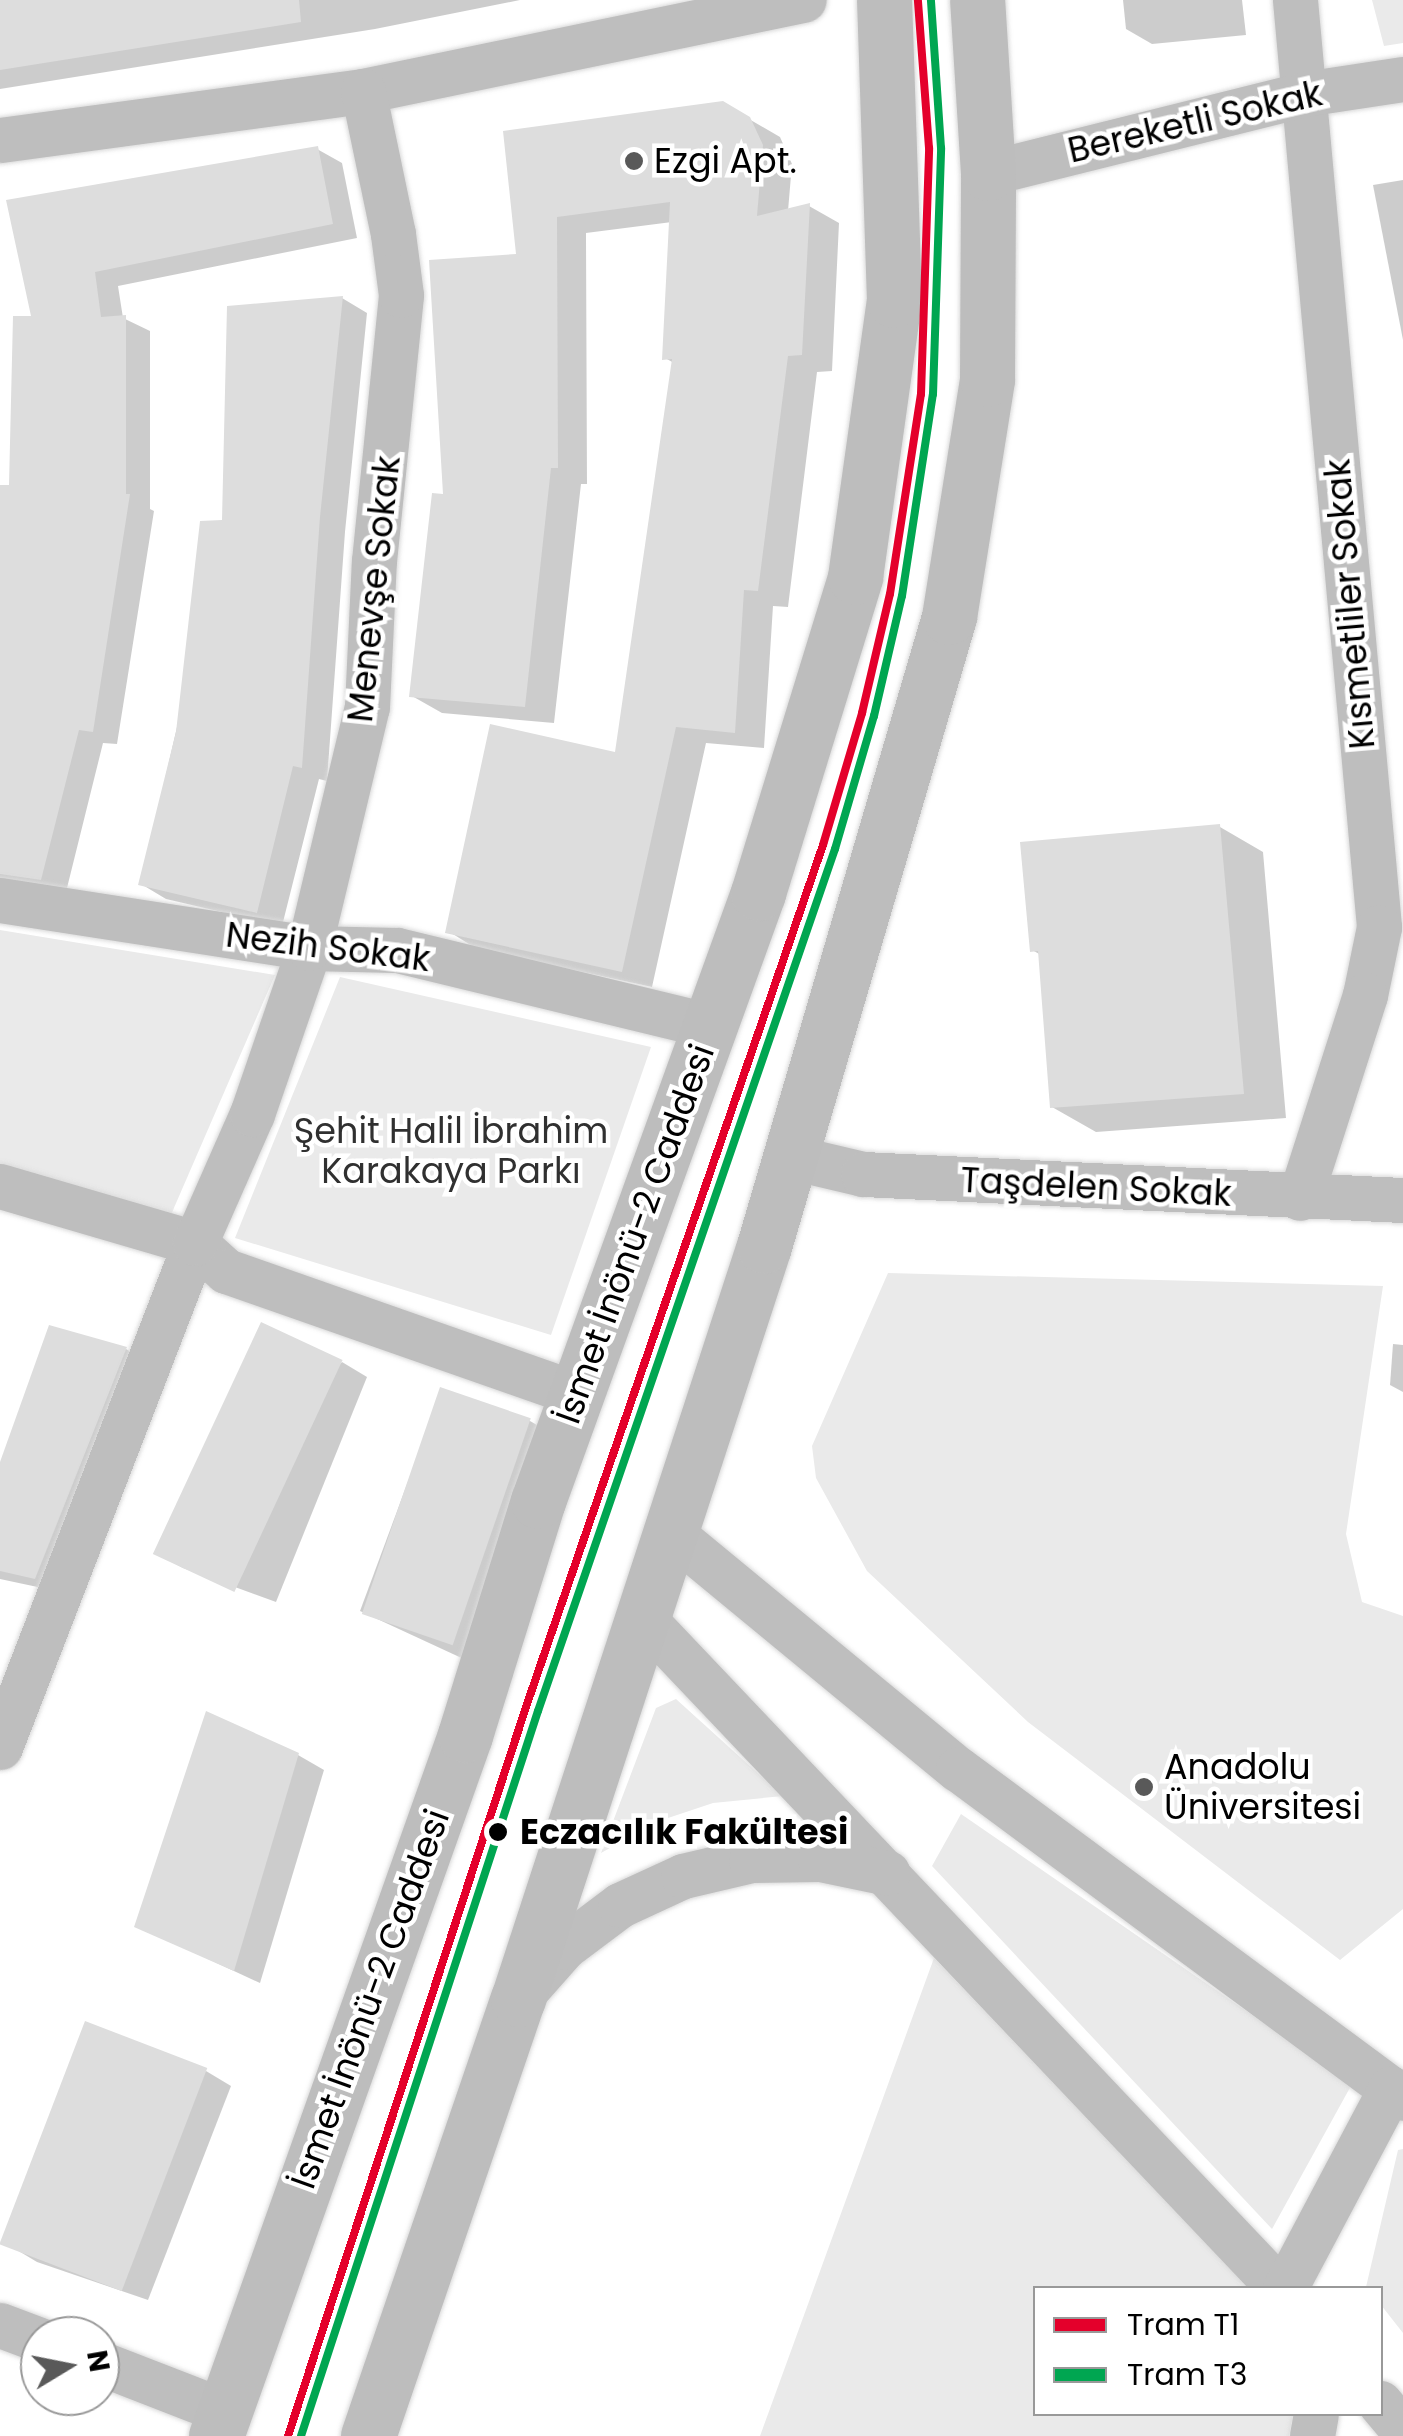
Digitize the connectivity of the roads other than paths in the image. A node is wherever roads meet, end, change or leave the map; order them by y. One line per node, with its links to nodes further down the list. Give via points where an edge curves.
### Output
1 (804, 0): 6 (street)
2 (884, 0): 13 (main road, İsmet İnönü-2 Caddesi, via 894,300 855,577 758,894)
3 (977, 0): 9 (main road)
4 (1296, 0): 7 (street, Kısmetliler Sokak)
5 (1403, 80): 7 (street, Bereketli Sokak)
6 (363, 91): 8 (street); 12 (street, Menevşe Sokak, via 400,295 367,707)
7 (1304, 94): 9 (street, Bereketli Sokak); 11 (street, Kısmetliler Sokak)
8 (0, 140)
9 (988, 173): 14 (main road, via 987,379 949,617)
10 (0, 900): 12 (street, Nezih Sokak)
11 (1391, 926): 16 (street, Kısmetliler Sokak)
12 (310, 948): 13 (street, Nezih Sokak, via 397,950); 18 (street, Menevşe Sokak, via 252,1114)
13 (710, 1026): 19 (main road, İsmet İnönü-2 Caddesi)
14 (790, 1157): 16 (street, Taşdelen Sokak, via 863,1174); 20 (main road)
15 (0, 1186): 18 (street)
16 (1300, 1198): 17 (street, Taşdelen Sokak)
17 (1403, 1200)
18 (195, 1242): 19 (street, via 226,1271); 22 (street, Menevşe Sokak)
19 (577, 1394): 30 (main road, İsmet İnönü-2 Caddesi, via 465,1736)
20 (670, 1532): 21 (main road); 25 (street, via 958,1769)
21 (642, 1617): 23 (street); 24 (main road)
22 (0, 1747)
23 (888, 1873): 24 (street, via 820,1859 751,1860 683,1876 620,1905 564,1946); 26 (street)
24 (518, 1999): 32 (main road)
25 (1397, 2093): 27 (street)
26 (1280, 2286)
27 (1283, 2286)
28 (120, 2373): 30 (street)
29 (1383, 2407): 31 (street)
30 (220, 2424)
31 (1403, 2430)
32 (368, 2436)

